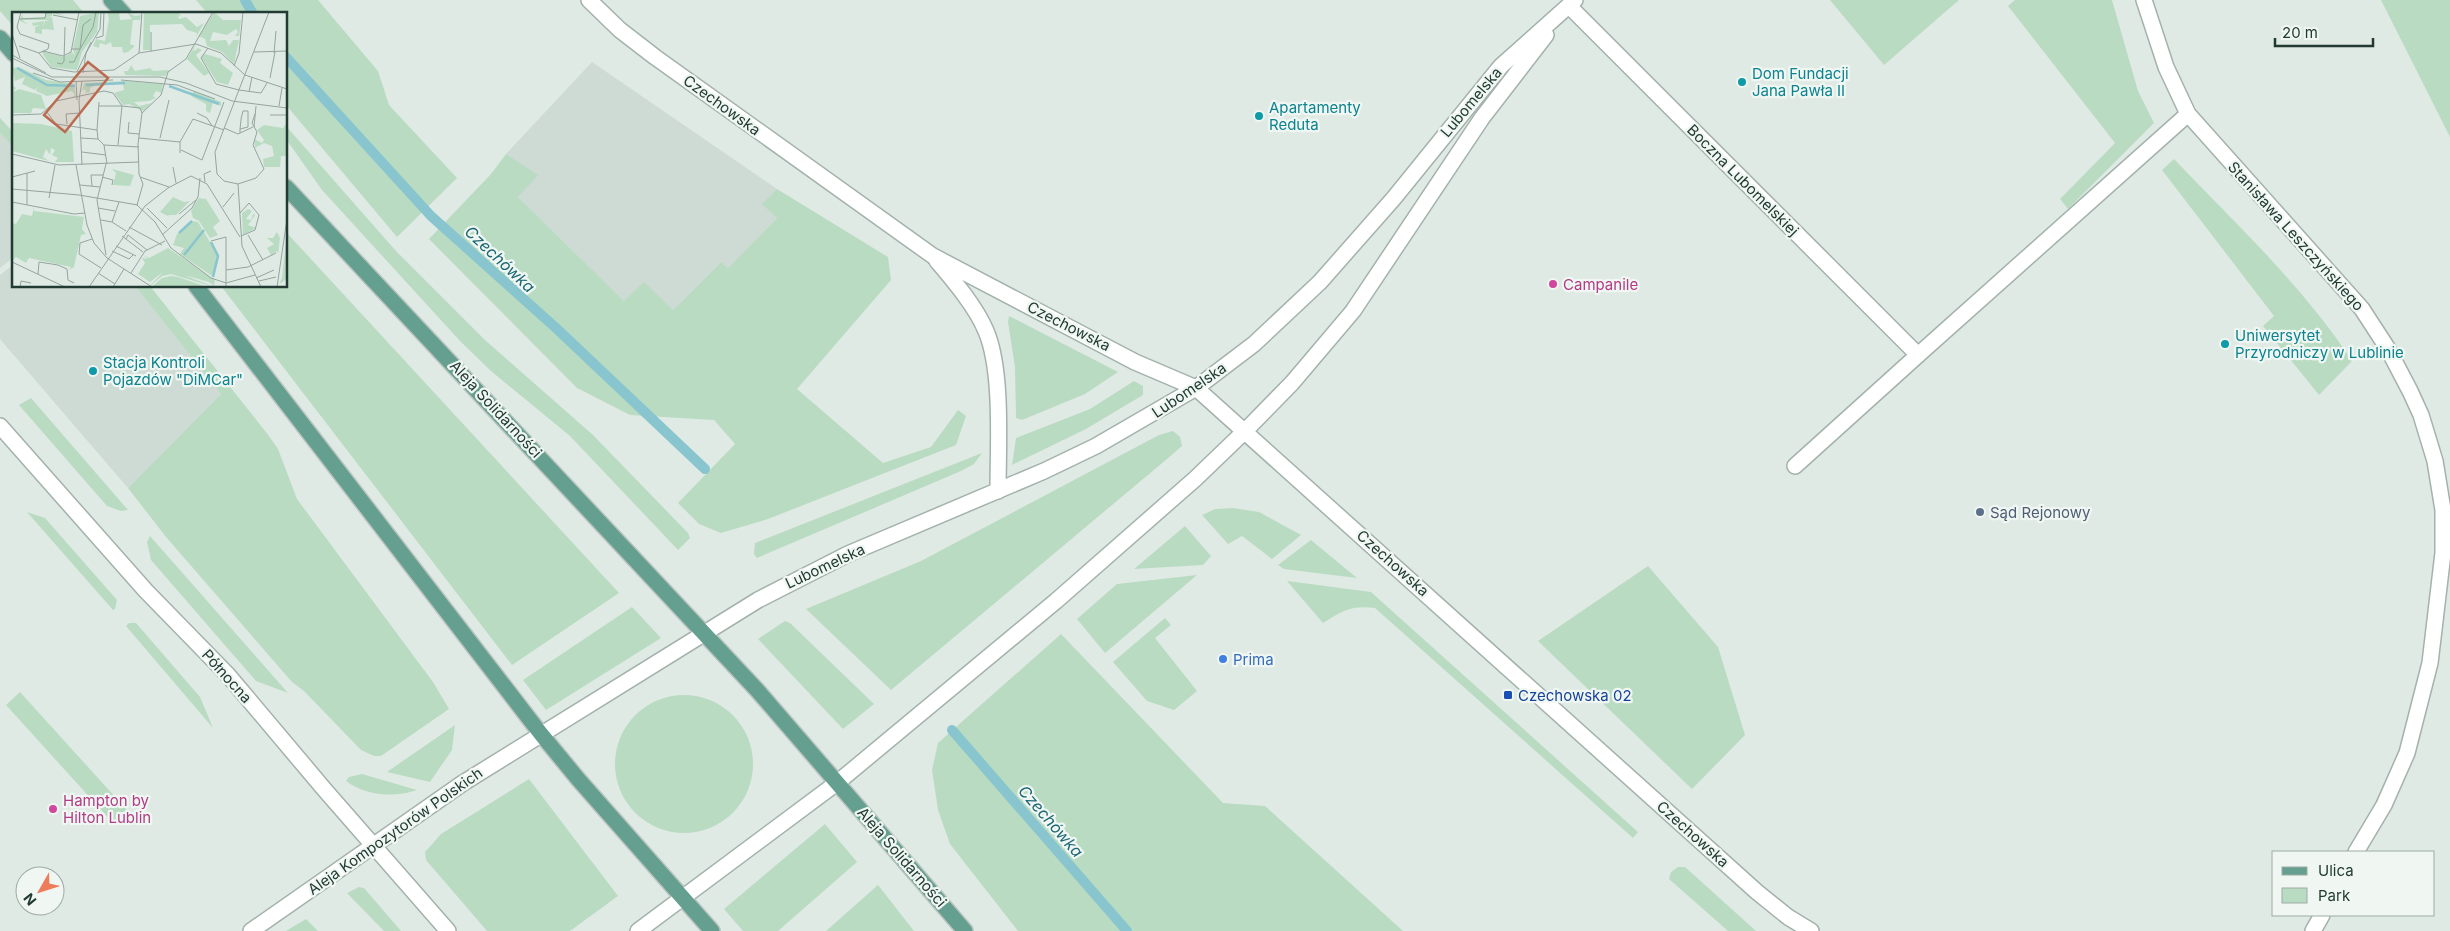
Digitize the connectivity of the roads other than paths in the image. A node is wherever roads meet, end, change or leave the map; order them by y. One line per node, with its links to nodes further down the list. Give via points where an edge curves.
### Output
1 (111, 0): 5 (main road)
2 (589, 0): 10 (street, Czechowska, via 641,46)
3 (2144, 0): 8 (street, Stanisława Leszczyńskiego, via 2166,67)
4 (1572, 3): 12 (street, Boczna Lubomelskiej); 13 (street, Lubomelska, via 1500,66 1394,198 1320,282 1254,344); 15 (street, Lubomelska, via 1482,118 1353,311 1298,376)
5 (122, 12)
6 (0, 38): 7 (main road)
7 (12, 52)
8 (2188, 114): 12 (street); 22 (street, Stanisława Leszczyńskiego, via 2362,309 2388,349 2421,415 2435,462 2443,510 2443,553 2430,663 2407,753 2384,805)
9 (288, 189): 18 (main road, Aleja Solidarności)
10 (933, 256): 13 (street, Czechowska, via 1135,362); 17 (street, Czechowska, via 986,330 994,372 999,435)
11 (198, 288): 19 (main road)
12 (1918, 355): 16 (street)
13 (1196, 388): 15 (street, Czechowska); 17 (street, Lubomelska, via 1096,446)
14 (0, 426): 21 (street, Północna, via 146,591 228,674)
15 (1246, 430): 20 (street, Lubomelska, via 1056,601); 30 (street, Czechowska, via 1757,892)
16 (1795, 466)
17 (998, 491): 18 (street, Lubomelska, via 800,577)
18 (705, 633): 19 (street, Lubomelska); 20 (main road, Aleja Solidarności)
19 (542, 734): 21 (street, Aleja Kompozytorów Polskich, via 463,783); 23 (main road)
20 (838, 782): 23 (street, Lubomelska); 29 (main road, Aleja Solidarności)
21 (373, 846): 25 (street, Aleja Kompozytorów Polskich); 26 (street, Północna)
22 (2357, 851)
23 (684, 899): 27 (street); 28 (main road)
24 (2321, 916): 31 (street)
25 (251, 931)
26 (448, 931)
27 (638, 931)
28 (712, 931)
29 (965, 931)
30 (1811, 931)
31 (2313, 931)

